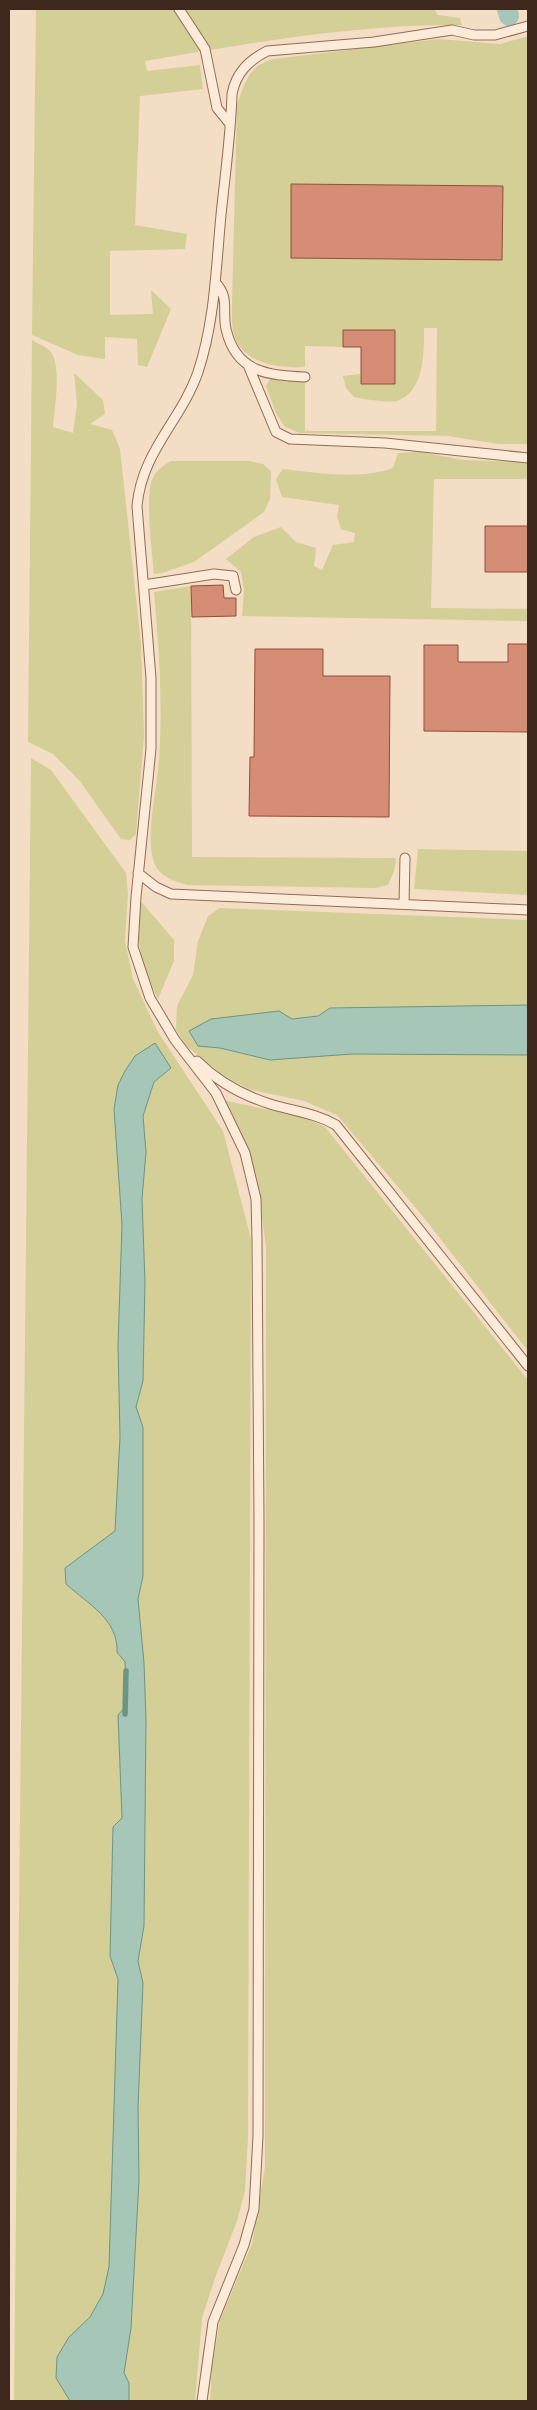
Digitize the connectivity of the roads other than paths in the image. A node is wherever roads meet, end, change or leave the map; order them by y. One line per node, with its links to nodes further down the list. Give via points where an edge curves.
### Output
1 (179, 9): 3 (lane, via 206,49 217,108)
2 (528, 26): 3 (lane, via 495,35 452,30 374,42 267,51 254,58 234,82)
3 (230, 124): 4 (lane)
4 (215, 282): 5 (lane, via 224,292 226,329 231,342); 8 (lane, via 212,315 193,386 146,465 139,486)
5 (248, 365): 6 (lane, via 263,373); 7 (lane, via 276,432 290,439 385,443)
6 (305, 376)
7 (528, 458)
8 (144, 585): 9 (lane, via 214,574 233,576); 11 (lane, via 151,678 151,748)
9 (236, 590)
10 (405, 858): 12 (lane)
11 (138, 873): 12 (lane, via 171,894); 14 (lane, via 133,947 150,998)
12 (404, 904): 13 (lane)
13 (528, 910)
14 (176, 1040): 15 (lane, via 203,1067 234,1090 270,1104 323,1117 336,1125); 16 (lane, via 216,1093 245,1153 256,1199 257,1239 258,2145 254,2209 244,2245 213,2322)
15 (528, 1366)
16 (202, 2401)

